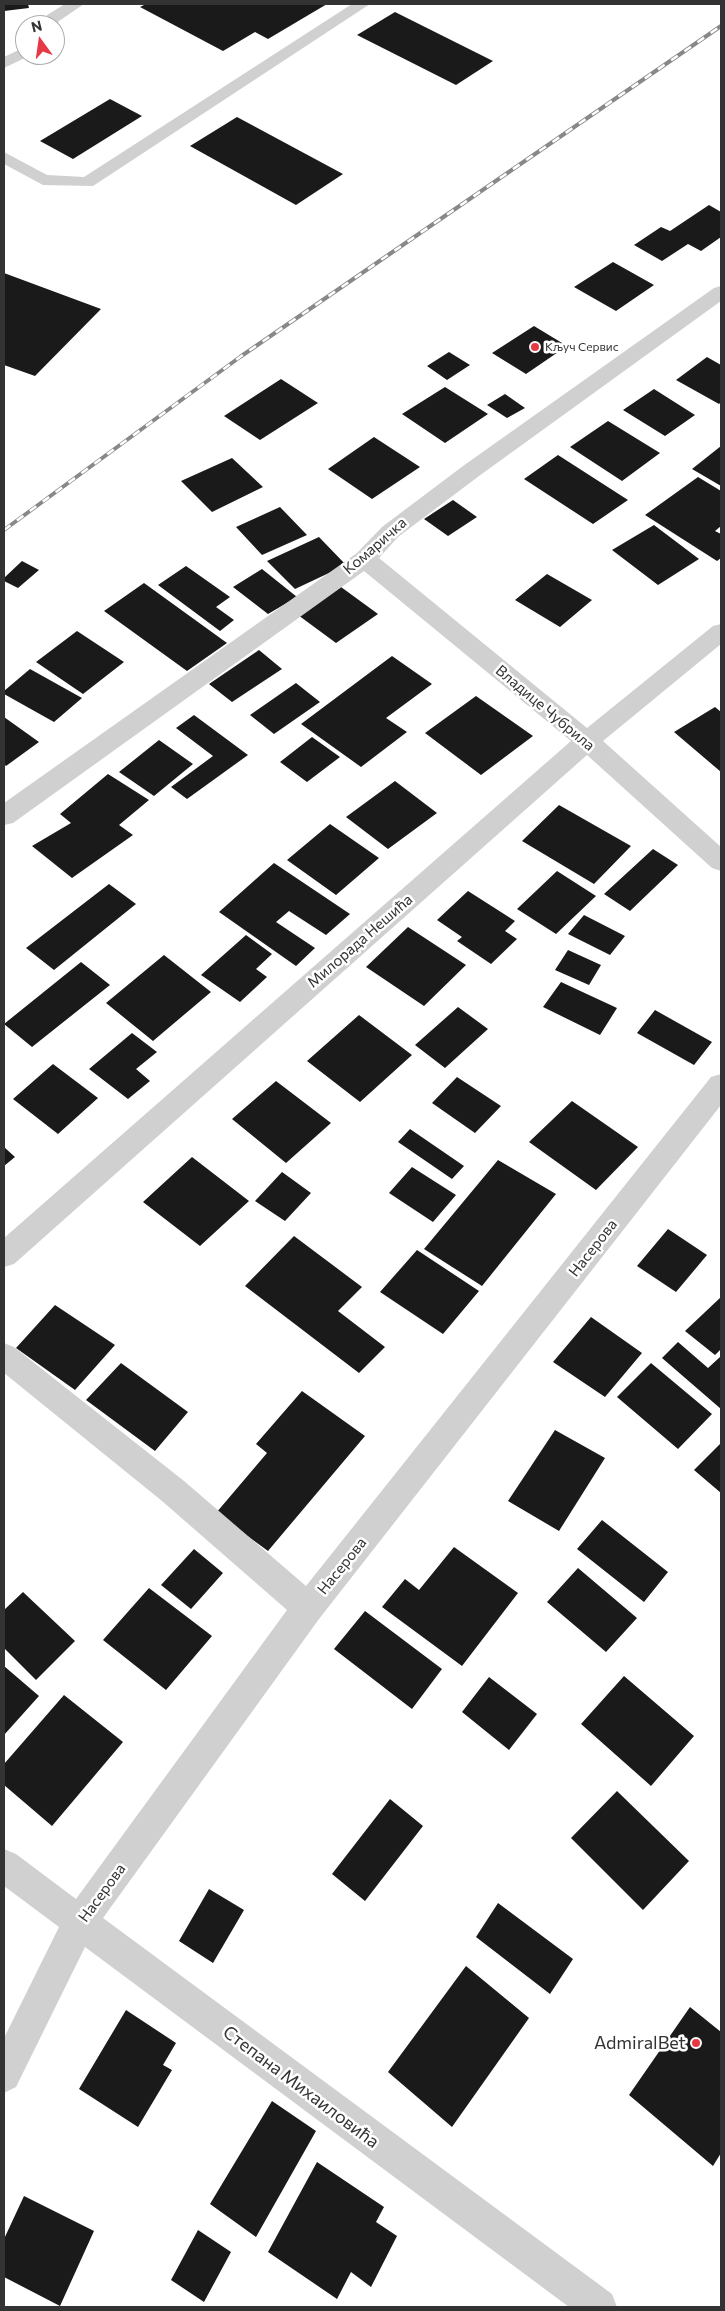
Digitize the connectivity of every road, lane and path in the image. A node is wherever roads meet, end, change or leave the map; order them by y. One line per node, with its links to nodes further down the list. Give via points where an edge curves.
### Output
1 (76, 4): 3 (lane)
2 (362, 4): 4 (lane, via 87,182 43,180)
3 (50, 15)
4 (4, 157)
5 (721, 292): 6 (street, Комаричка, via 390,532)
6 (366, 559): 8 (street, Владице Чубрила); 9 (street, Комаричка)
7 (721, 632): 8 (street, Милорада Нешића)
8 (587, 742): 10 (street, Владице Чубрила); 12 (street, Милорада Нешића)
9 (4, 816)
10 (721, 861)
11 (721, 1085): 14 (street, Насерова)
12 (4, 1255)
13 (4, 1356): 14 (street, via 173,1491)
14 (308, 1608): 16 (street, Насерова)
15 (4, 1866): 16 (street, Степана Михаиловића)
16 (80, 1923): 17 (street, Насерова); 18 (street, Степана Михаиловића)
17 (4, 2075)
18 (599, 2307)

